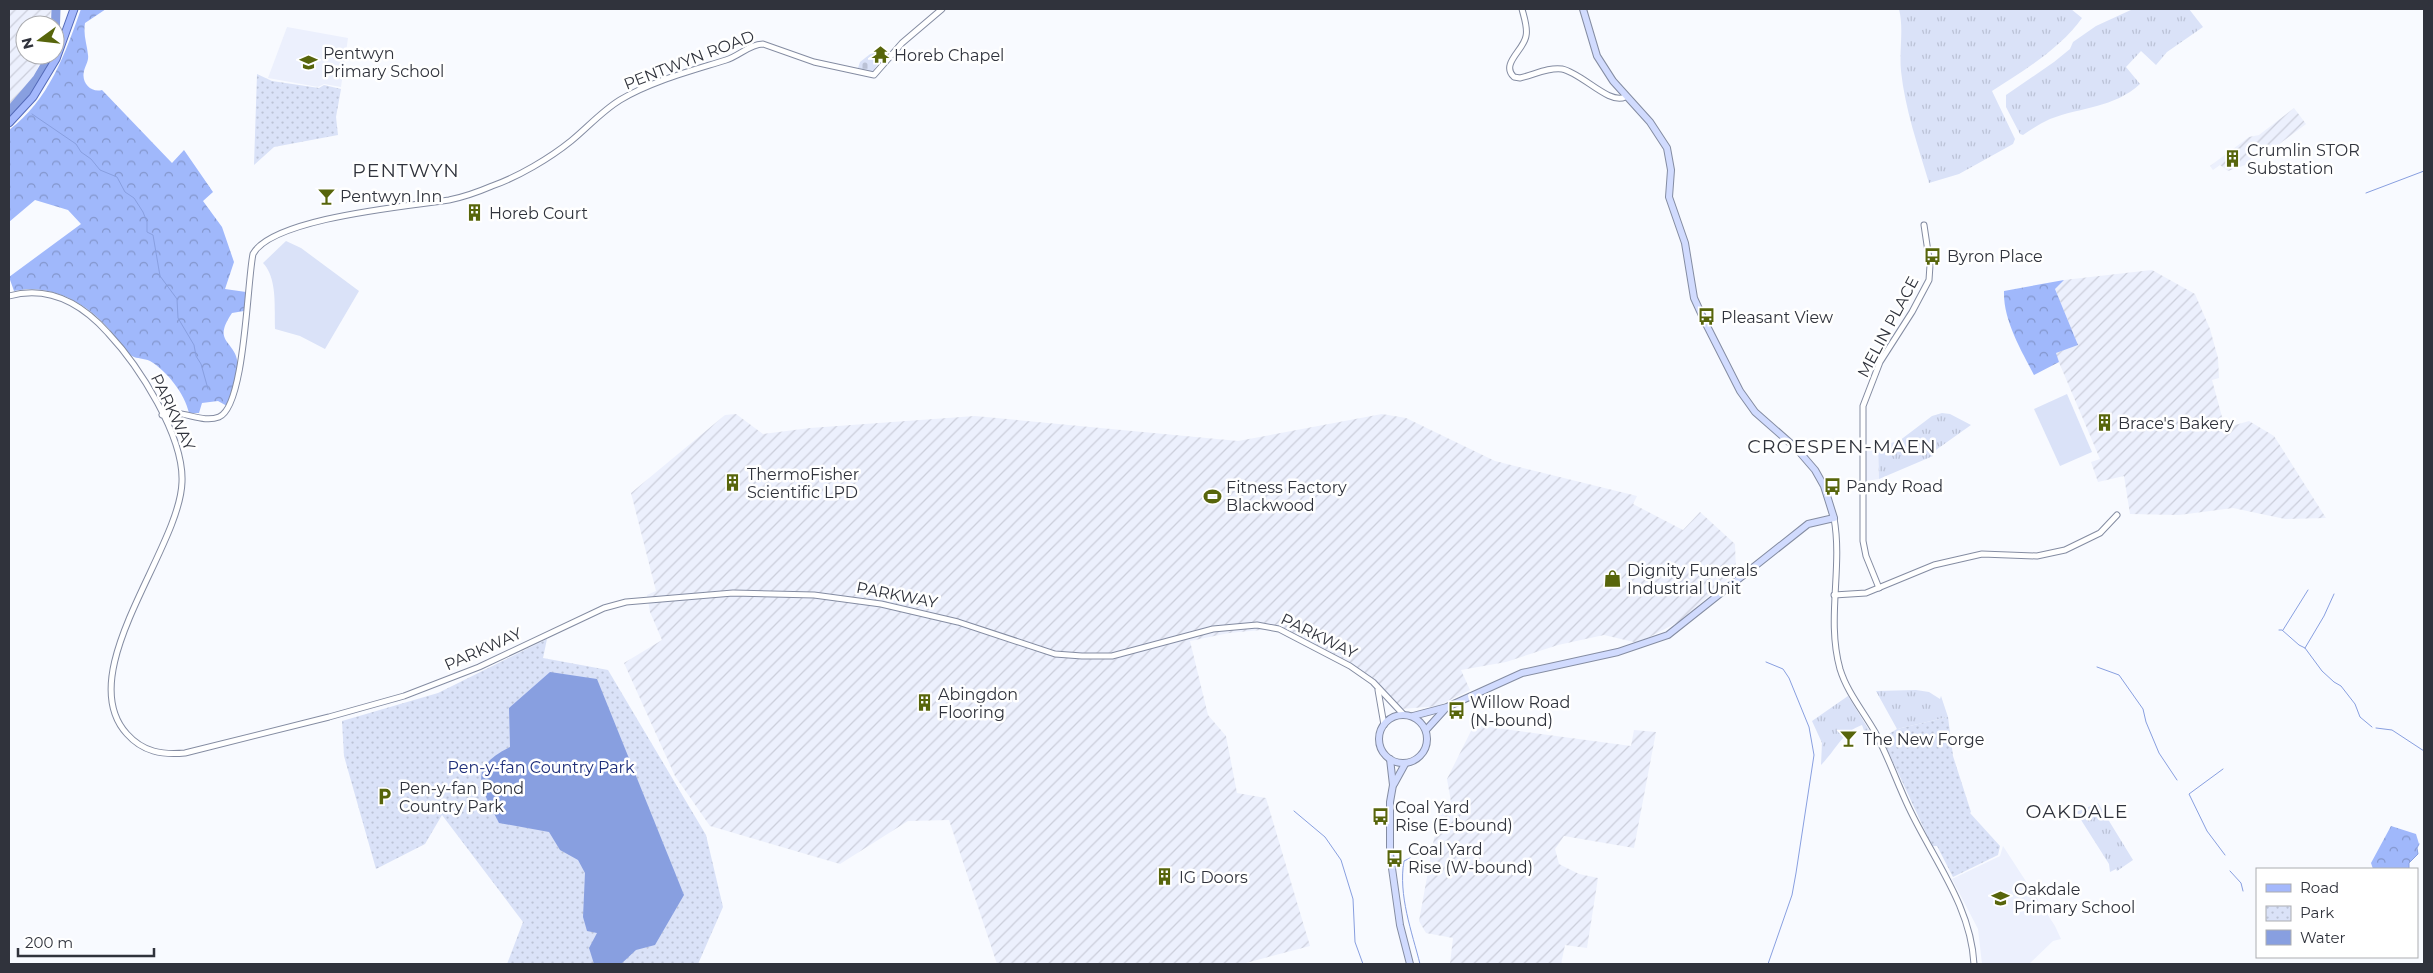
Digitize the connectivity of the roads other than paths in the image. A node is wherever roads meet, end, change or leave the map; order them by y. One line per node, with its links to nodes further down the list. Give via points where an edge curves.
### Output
1 (74, 9): 6 (main road, via 56,59 33,97)
2 (942, 9): 9 (street, PENTWYN ROAD, via 902,43 874,75 757,45 740,55 626,96 556,152 516,176 463,197 351,214 305,225 264,241 253,254 238,384 228,410 215,418 174,412)
3 (1522, 9): 5 (street, via 1526,37 1510,62 1510,73 1514,77 1560,69 1580,76 1613,98 1620,100)
4 (1583, 9): 5 (main road, via 1597,56)
5 (1625, 97): 11 (main road, via 1650,122 1667,148 1671,170 1669,197 1685,242 1694,298 1705,322 1740,391 1755,412 1796,448 1815,470)
6 (9, 123)
7 (1924, 224): 12 (street, MELIN PLACE, via 1929,280 1880,362 1863,406 1863,541)
8 (9, 296): 9 (street, PARKWAY, via 43,292 73,302 87,311 148,384)
9 (162, 415): 14 (street, PARKWAY, via 180,458 181,493 174,518 118,647 112,686 120,724 136,743 152,752 171,754 203,749 404,696 479,667 604,608 633,602 733,593 814,595 880,604 958,622 1055,654 1082,656 1112,656 1213,629 1257,625 1278,628 1350,666 1373,682)
10 (2117, 515): 12 (street, via 2100,533 2065,550 2037,556 1982,554 1934,564)
11 (1834, 518): 13 (street, via 1837,559); 15 (main road, via 1808,524 1668,635 1618,652 1522,673)
12 (1879, 588): 13 (street, via 1866,593)
13 (1834, 595): 24 (street, via 1835,643 1840,670 1876,734 1909,810 1960,906 1972,945)
14 (1378, 690): 16 (street, PARKWAY); 18 (street)
15 (1446, 707): 17 (main road); 19 (main road)
16 (1404, 715): 17 (main road); 18 (main road, via 1389,719)
17 (1412, 716): 19 (main road)
18 (1384, 725): 20 (main road, via 1380,732 1380,745)
19 (1426, 730): 21 (main road, via 1425,750 1418,759)
20 (1390, 759): 21 (main road); 22 (main road)
21 (1406, 764): 22 (main road)
22 (1393, 785): 23 (main road, via 1390,854 1400,925)
23 (1410, 964)
24 (1974, 964)

